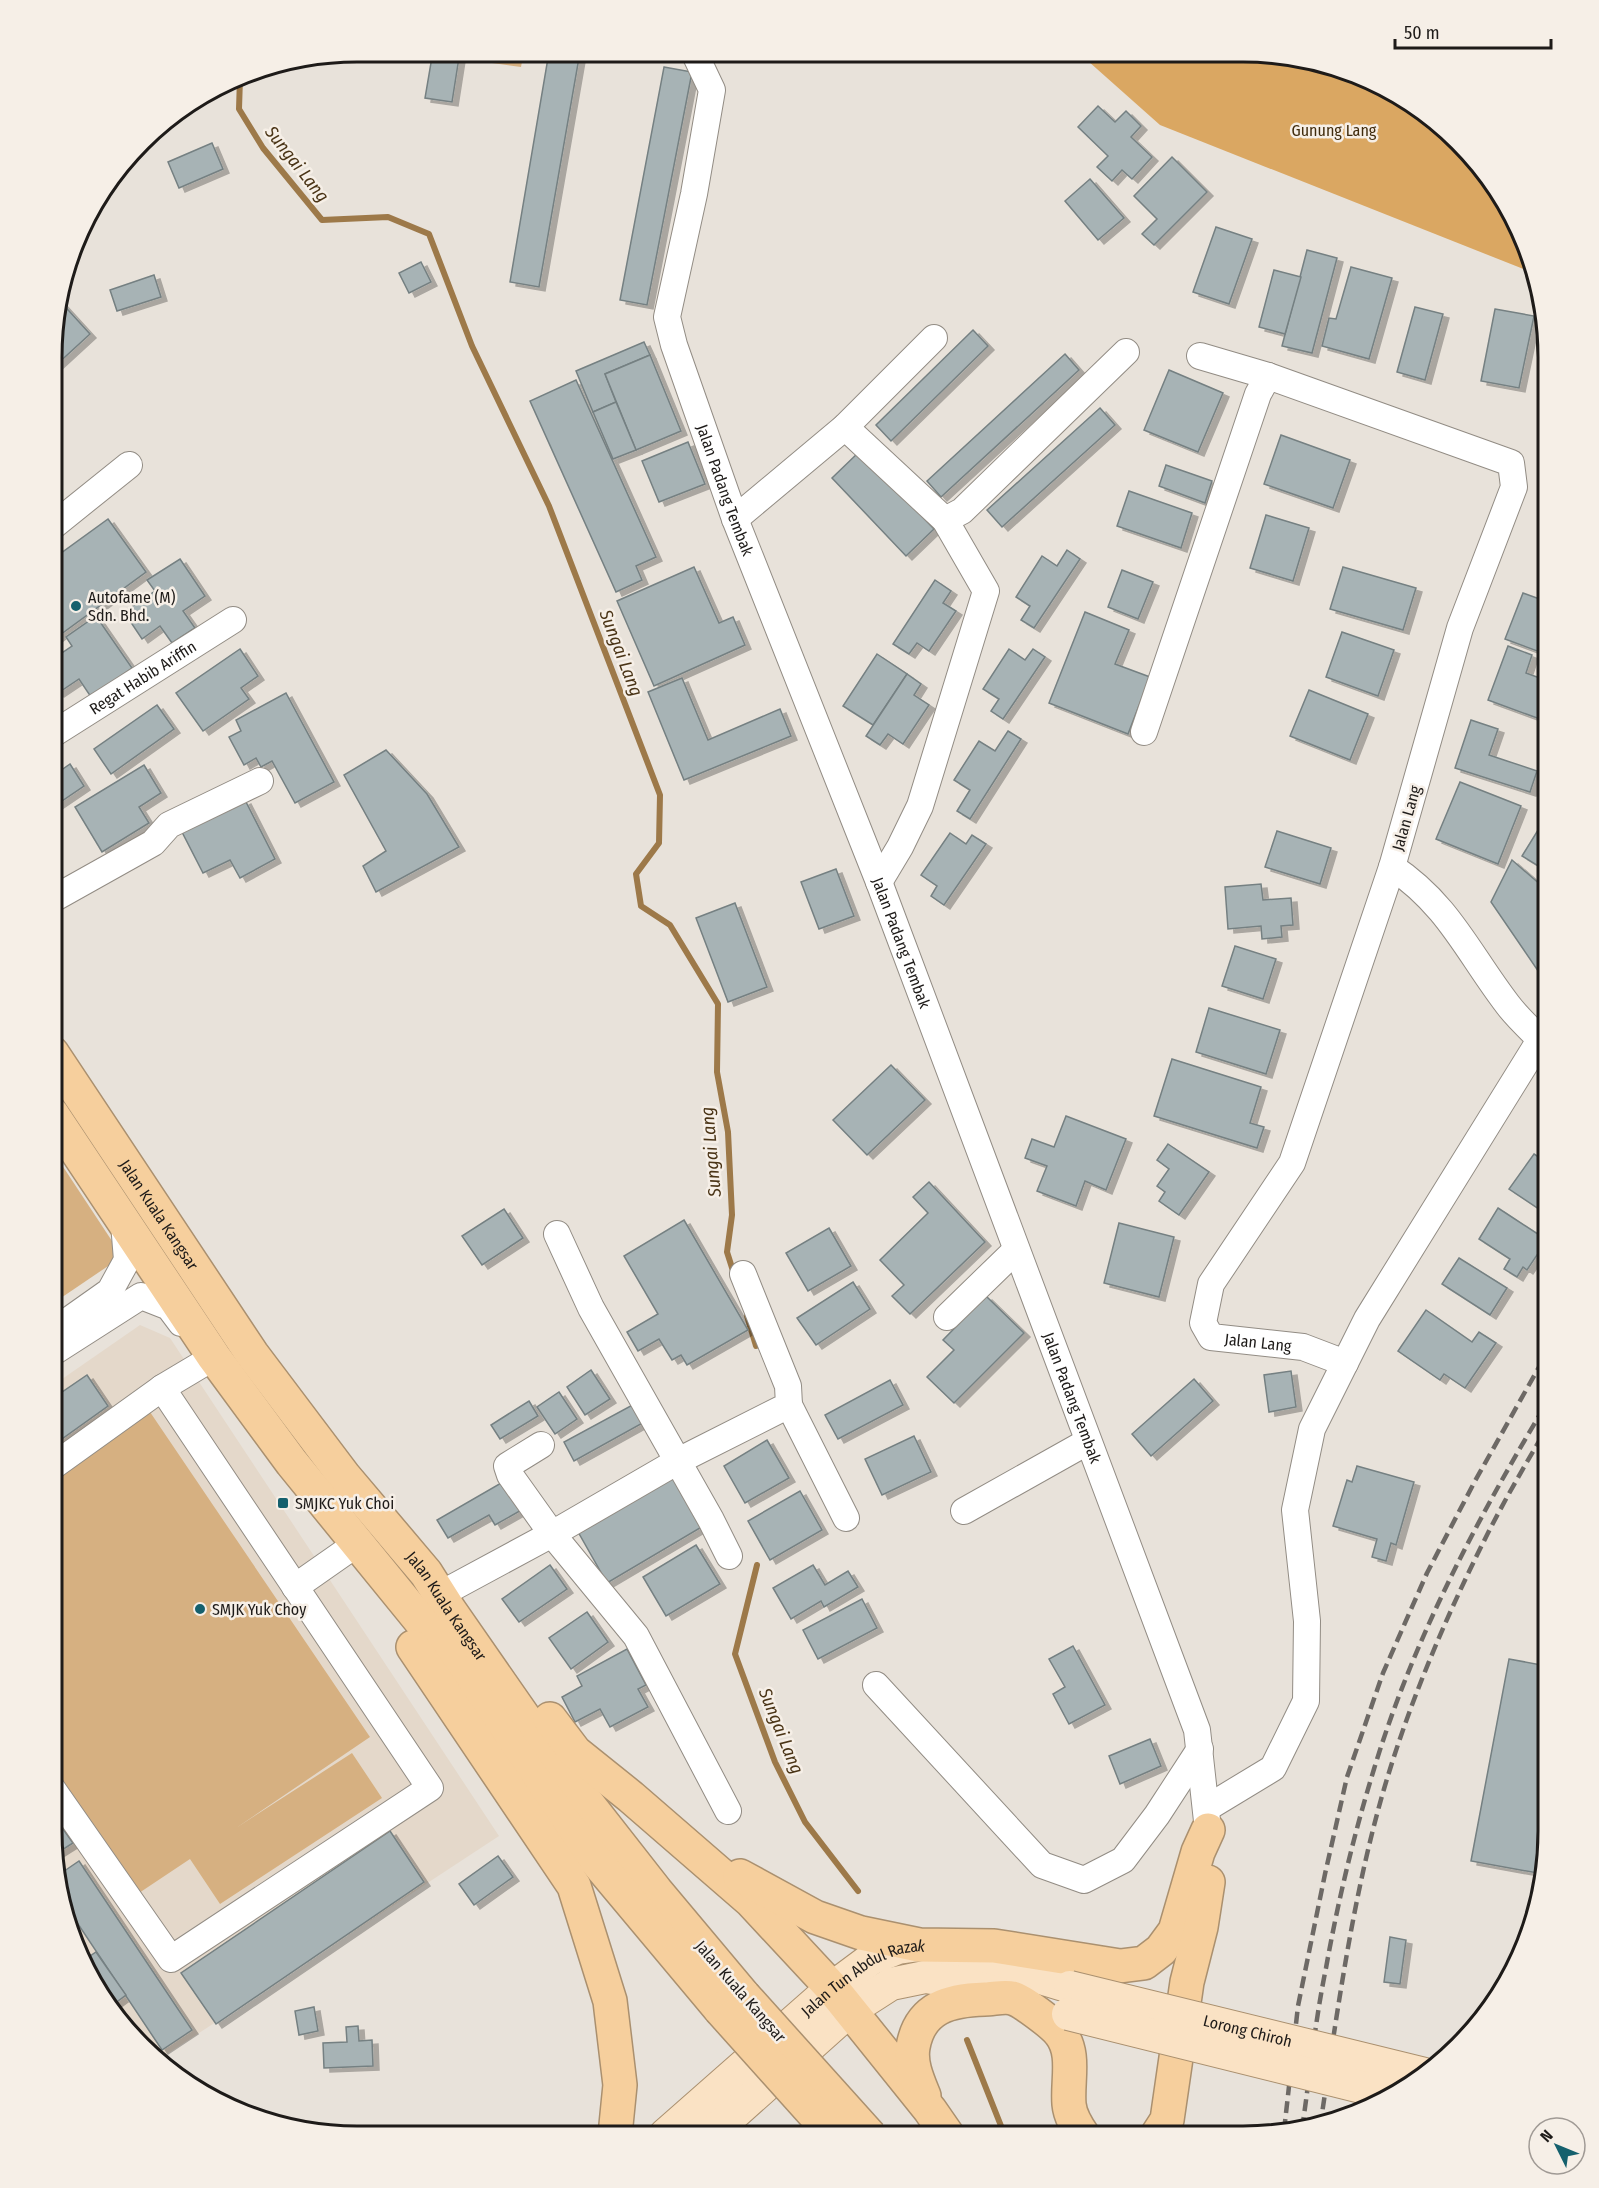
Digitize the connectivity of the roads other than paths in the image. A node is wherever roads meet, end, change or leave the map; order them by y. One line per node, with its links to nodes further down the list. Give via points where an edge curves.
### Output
1 (699, 62): 9 (street, Jalan Padang Tembak, via 712,90 667,316)
2 (934, 338): 6 (street)
3 (1126, 352): 10 (street, via 962,511)
4 (1200, 356): 5 (street, Jalan Lang)
5 (1268, 376): 13 (street, via 1258,394); 15 (street, Jalan Lang, via 1511,463 1514,487 1460,628)
6 (845, 427): 9 (street); 10 (street)
7 (129, 465): 8 (street)
8 (62, 519)
9 (735, 519): 16 (street, Jalan Padang Tembak)
10 (945, 520): 16 (street, via 986,591 920,806)
11 (233, 620): 12 (street, Regat Habib Ariffin)
12 (62, 728)
13 (1144, 732)
14 (260, 781): 17 (street, via 170,825 153,843)
15 (1392, 867): 18 (street, via 1414,882 1448,918 1509,1007); 30 (street, Jalan Lang, via 1292,1163 1211,1284 1203,1323 1211,1337 1304,1347)
16 (879, 882): 24 (street, Jalan Padang Tembak)
17 (62, 894)
18 (1538, 1029)
19 (1538, 1043): 30 (street, via 1366,1319)
20 (62, 1068): 43 (highway, Jalan Kuala Kangsar, via 252,1354 344,1476)
21 (62, 1129): 22 (highway, Jalan Kuala Kangsar)
22 (124, 1220): 27 (street, via 127,1260 110,1291); 28 (highway, Jalan Kuala Kangsar)
23 (557, 1234): 36 (street, via 591,1308)
24 (1016, 1250): 26 (street); 33 (street, Jalan Padang Tembak)
25 (743, 1274): 32 (street, via 788,1386)
26 (947, 1317)
27 (62, 1325)
28 (207, 1346): 29 (street, via 169,1307 141,1296); 31 (street); 37 (highway, Jalan Kuala Kangsar)
29 (62, 1347)
30 (1345, 1363): 49 (street, via 1312,1430 1295,1510 1307,1621 1306,1701 1273,1768)
31 (162, 1388): 35 (street); 44 (street)
32 (789, 1405): 36 (street); 39 (street)
33 (1087, 1442): 38 (street); 46 (street, Jalan Padang Tembak, via 1197,1730)
34 (541, 1445): 40 (street, via 507,1466)
35 (62, 1460)
36 (678, 1461): 40 (street); 42 (street)
37 (292, 1463): 41 (highway); 61 (highway, Jalan Kuala Kangsar, bridge, via 428,1630 567,1825 720,2009)
38 (964, 1511)
39 (846, 1518)
40 (552, 1534): 43 (street); 48 (street, via 636,1636)
41 (345, 1552): 44 (street); 58 (highway, via 574,1886 610,2001 620,2085)
42 (729, 1556)
43 (439, 1580): 50 (highway, via 575,1752); 62 (highway, Jalan Kuala Kangsar, bridge, via 450,1611 555,1762 744,1996)
44 (295, 1587): 47 (street, via 430,1788 171,1959)
45 (876, 1685): 46 (street, via 1042,1865 1084,1880 1123,1860)
46 (1200, 1749): 49 (street, Jalan Padang Tembak)
47 (62, 1803)
48 (728, 1811)
49 (1207, 1819): 51 (highway, via 1175,1930 1161,1950 1144,1963 1120,1966 994,1946); 64 (highway, via 1212,1852)
50 (691, 1849): 51 (highway, via 815,1917 861,1934); 53 (highway, via 751,1901)
51 (920, 1944): 53 (main road, Jalan Tun Abdul Razak, via 871,1959); 54 (main road, Jalan Tun Abdul Razak, via 949,1950)
52 (1013, 1998): 53 (main road, Jalan Tun Abdul Razak, via 959,1982 925,1977); 54 (main road, Jalan Tun Abdul Razak); 57 (highway, via 959,2000 927,2016 913,2048 914,2070); 63 (highway, via 1052,2024 1070,2051 1069,2106)
53 (840, 2000): 57 (highway); 59 (main road, Jalan Tun Abdul Razak); 60 (main road)
54 (1069, 2000): 55 (main road, Lorong Chiroh, bridge); 56 (main road, Lorong Chiroh, bridge)
55 (1413, 2072)
56 (1381, 2092)
57 (939, 2123)
58 (616, 2126)
59 (677, 2126)
60 (719, 2126)
61 (825, 2126)
62 (861, 2126)
63 (1077, 2126)
64 (1163, 2126)

